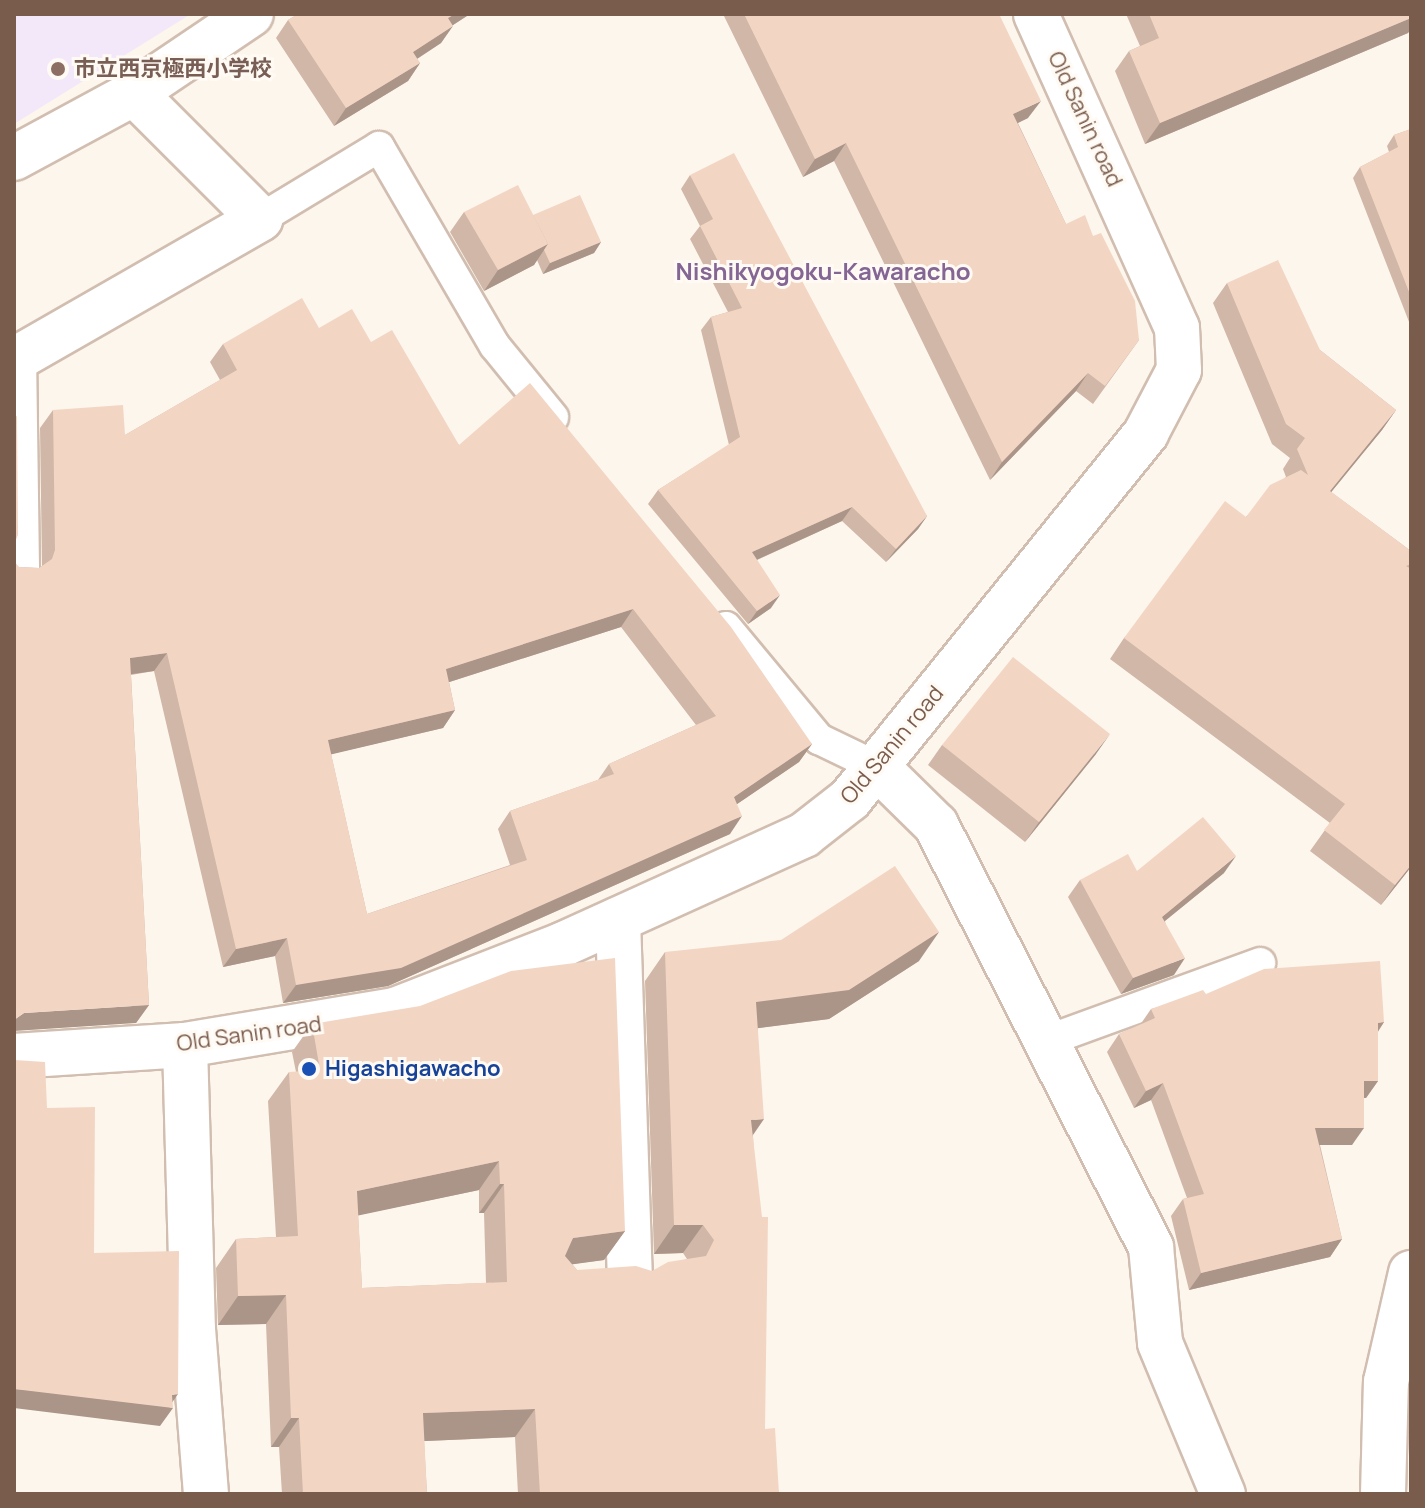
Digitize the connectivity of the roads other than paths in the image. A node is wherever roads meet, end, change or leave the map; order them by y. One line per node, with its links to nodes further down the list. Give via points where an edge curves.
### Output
1 (251, 14): 3 (street)
2 (1036, 14): 10 (street, Old Sanin road, via 1177,328 1179,370 1146,433)
3 (134, 93): 4 (street); 5 (street)
4 (14, 158)
5 (260, 219): 6 (street); 7 (lane, via 379,147 495,346)
6 (18, 359): 8 (lane, via 24,568)
7 (576, 445)
8 (14, 569)
9 (708, 604): 10 (lane, via 819,739)
10 (877, 767): 11 (street, Old Sanin road, via 850,799 804,835); 13 (street, via 936,825)
11 (618, 920): 14 (street, Old Sanin road, via 395,1010); 17 (street)
12 (1260, 963): 13 (lane)
13 (1046, 1041): 19 (street, via 1151,1247 1160,1343)
14 (185, 1045): 15 (street, Old Sanin road); 18 (street, via 193,1329)
15 (14, 1056)
16 (1411, 1273): 20 (street, via 1386,1382)
17 (631, 1275)
18 (206, 1494)
19 (1223, 1494)
20 (1383, 1494)

